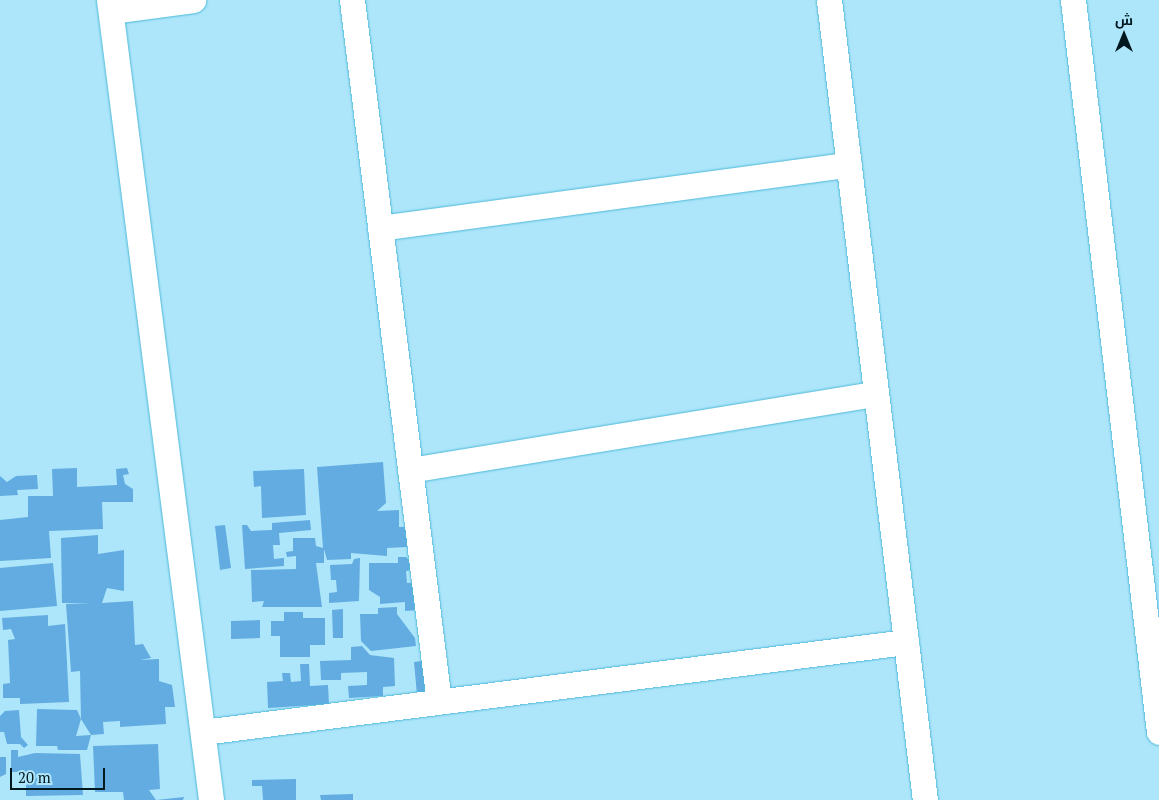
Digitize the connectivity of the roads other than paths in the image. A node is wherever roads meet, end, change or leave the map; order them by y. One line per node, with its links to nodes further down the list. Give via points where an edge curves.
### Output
1 (193, 0): 5 (street)
2 (352, 0): 7 (street)
3 (830, 0): 6 (street)
4 (1073, 0): 10 (street)
5 (110, 5): 13 (street)
6 (849, 166): 7 (street); 8 (street)
7 (380, 228): 9 (street)
8 (876, 394): 9 (street); 11 (street)
9 (410, 470): 12 (street)
10 (1151, 600): 14 (street)
11 (906, 642): 12 (street); 16 (street)
12 (439, 702): 13 (street)
13 (203, 732): 15 (street)
14 (1159, 732)
15 (211, 800)
16 (925, 800)

